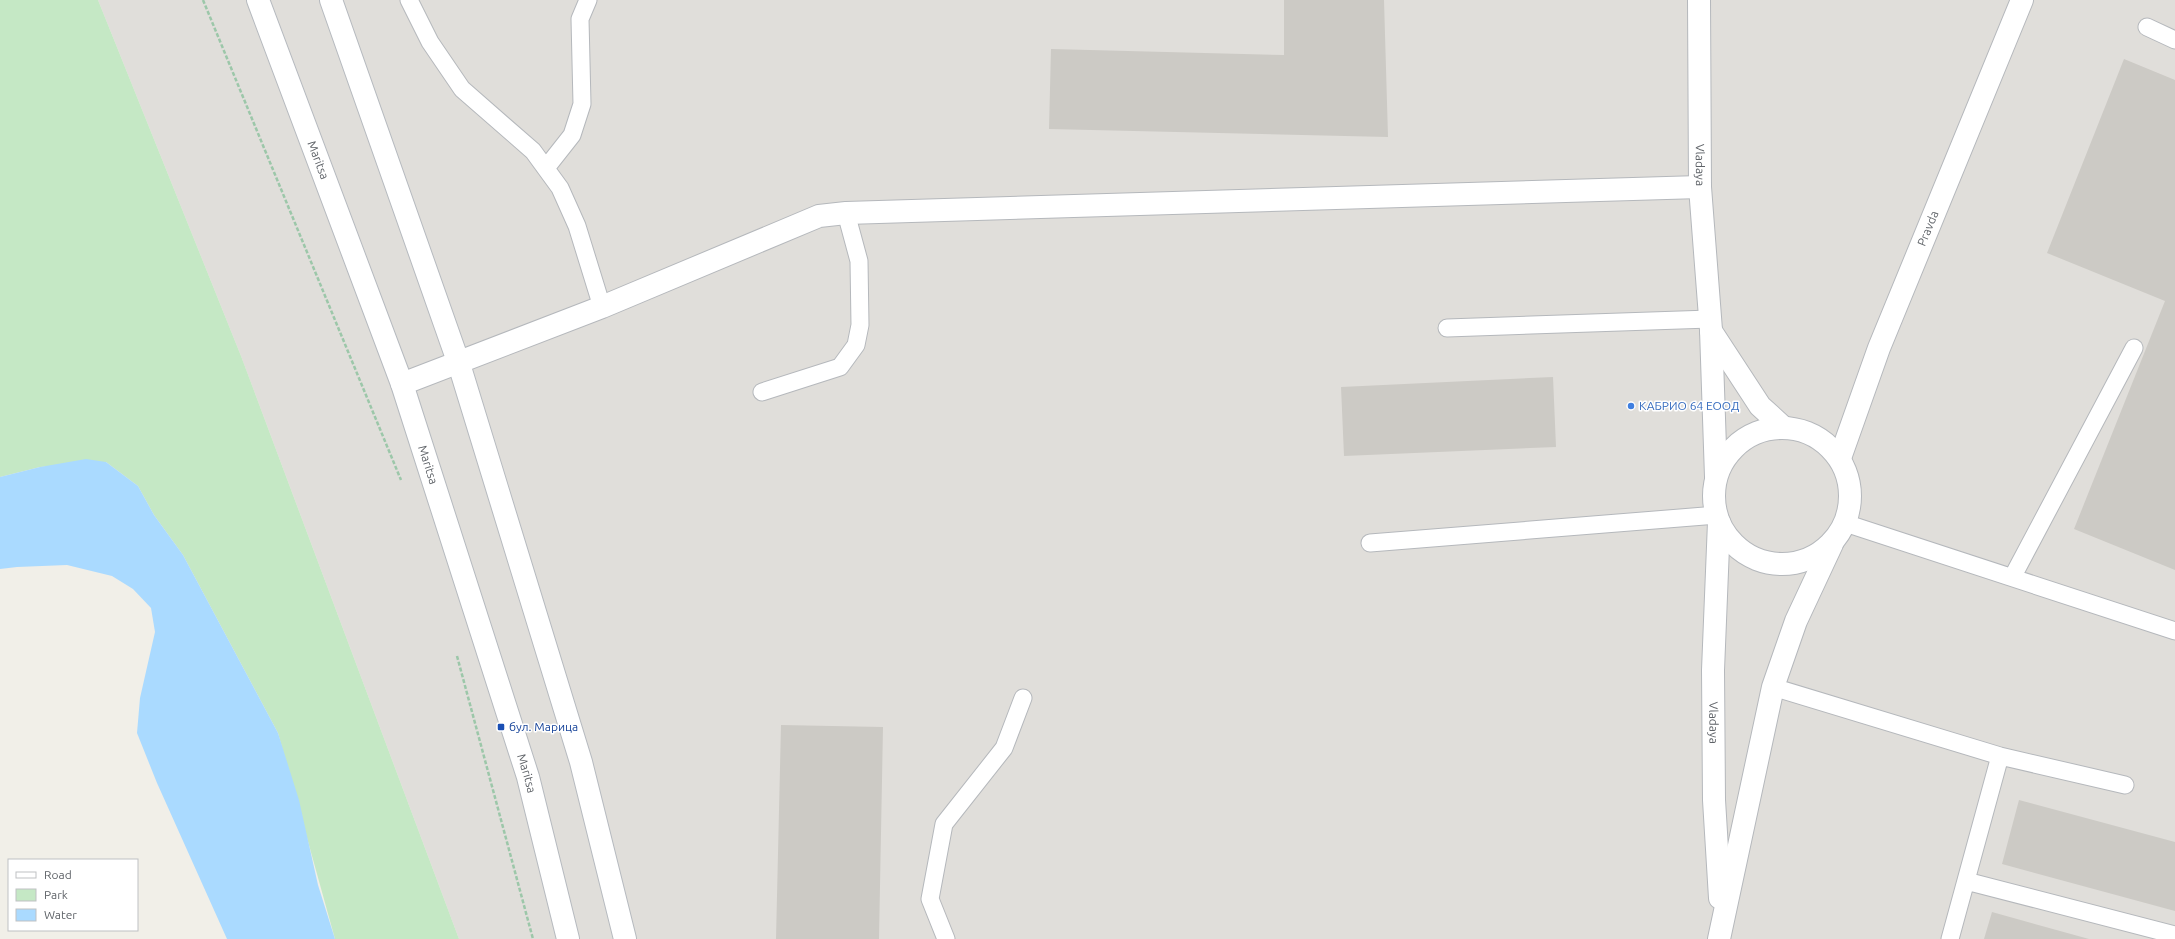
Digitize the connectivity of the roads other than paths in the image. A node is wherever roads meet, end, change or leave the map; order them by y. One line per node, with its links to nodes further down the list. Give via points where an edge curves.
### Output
1 (258, 0): 17 (street, Maritsa)
2 (331, 0): 16 (street)
3 (409, 0): 9 (lane, via 430,42 462,89 533,151)
4 (588, 0): 9 (lane, via 580,19 582,104 572,135)
5 (1699, 0): 10 (street, Vladaya)
6 (2022, 0): 20 (street, Pravda, via 1879,348)
7 (2147, 27): 8 (lane)
8 (2175, 40)
9 (546, 168): 12 (lane, via 560,188 577,226)
10 (1700, 186): 11 (street); 13 (street, Vladaya)
11 (846, 214): 12 (street, via 819,216); 18 (lane, via 859,261 860,325 856,345 840,367)
12 (602, 307): 16 (street)
13 (1711, 325): 14 (lane); 19 (street, Vladaya, via 1760,406); 21 (street, Vladaya)
14 (1447, 328)
15 (2134, 348): 26 (lane)
16 (459, 364): 17 (street); 36 (street, via 581,762)
17 (402, 384): 35 (street, Maritsa, via 528,777)
18 (762, 392)
19 (1783, 427): 20 (street, Vladaya, via 1805,431 1825,442); 21 (street, Vladaya, via 1766,429 1741,440 1726,456)
20 (1840, 458): 23 (street, Vladaya, via 1849,479 1850,501)
21 (1716, 477): 22 (street, Vladaya, via 1714,499)
22 (1718, 518): 24 (street, Vladaya, via 1736,546 1748,555 1770,563 1793,564 1814,556); 25 (lane); 33 (street, Vladaya, via 1713,670 1714,800)
23 (1845, 523): 24 (street, Vladaya); 26 (lane)
24 (1833, 542): 28 (street, Vladaya, via 1796,621)
25 (1370, 543)
26 (2013, 576): 27 (lane)
27 (2175, 631)
28 (1773, 687): 30 (lane); 33 (street, Vladaya)
29 (1023, 698): 37 (lane, via 1004,748 944,824 930,899)
30 (2000, 756): 31 (lane); 32 (lane)
31 (2125, 786)
32 (1966, 881): 34 (lane); 38 (lane)
33 (1720, 931)
34 (2175, 934)
35 (568, 939)
36 (625, 939)
37 (946, 939)
38 (1950, 939)

